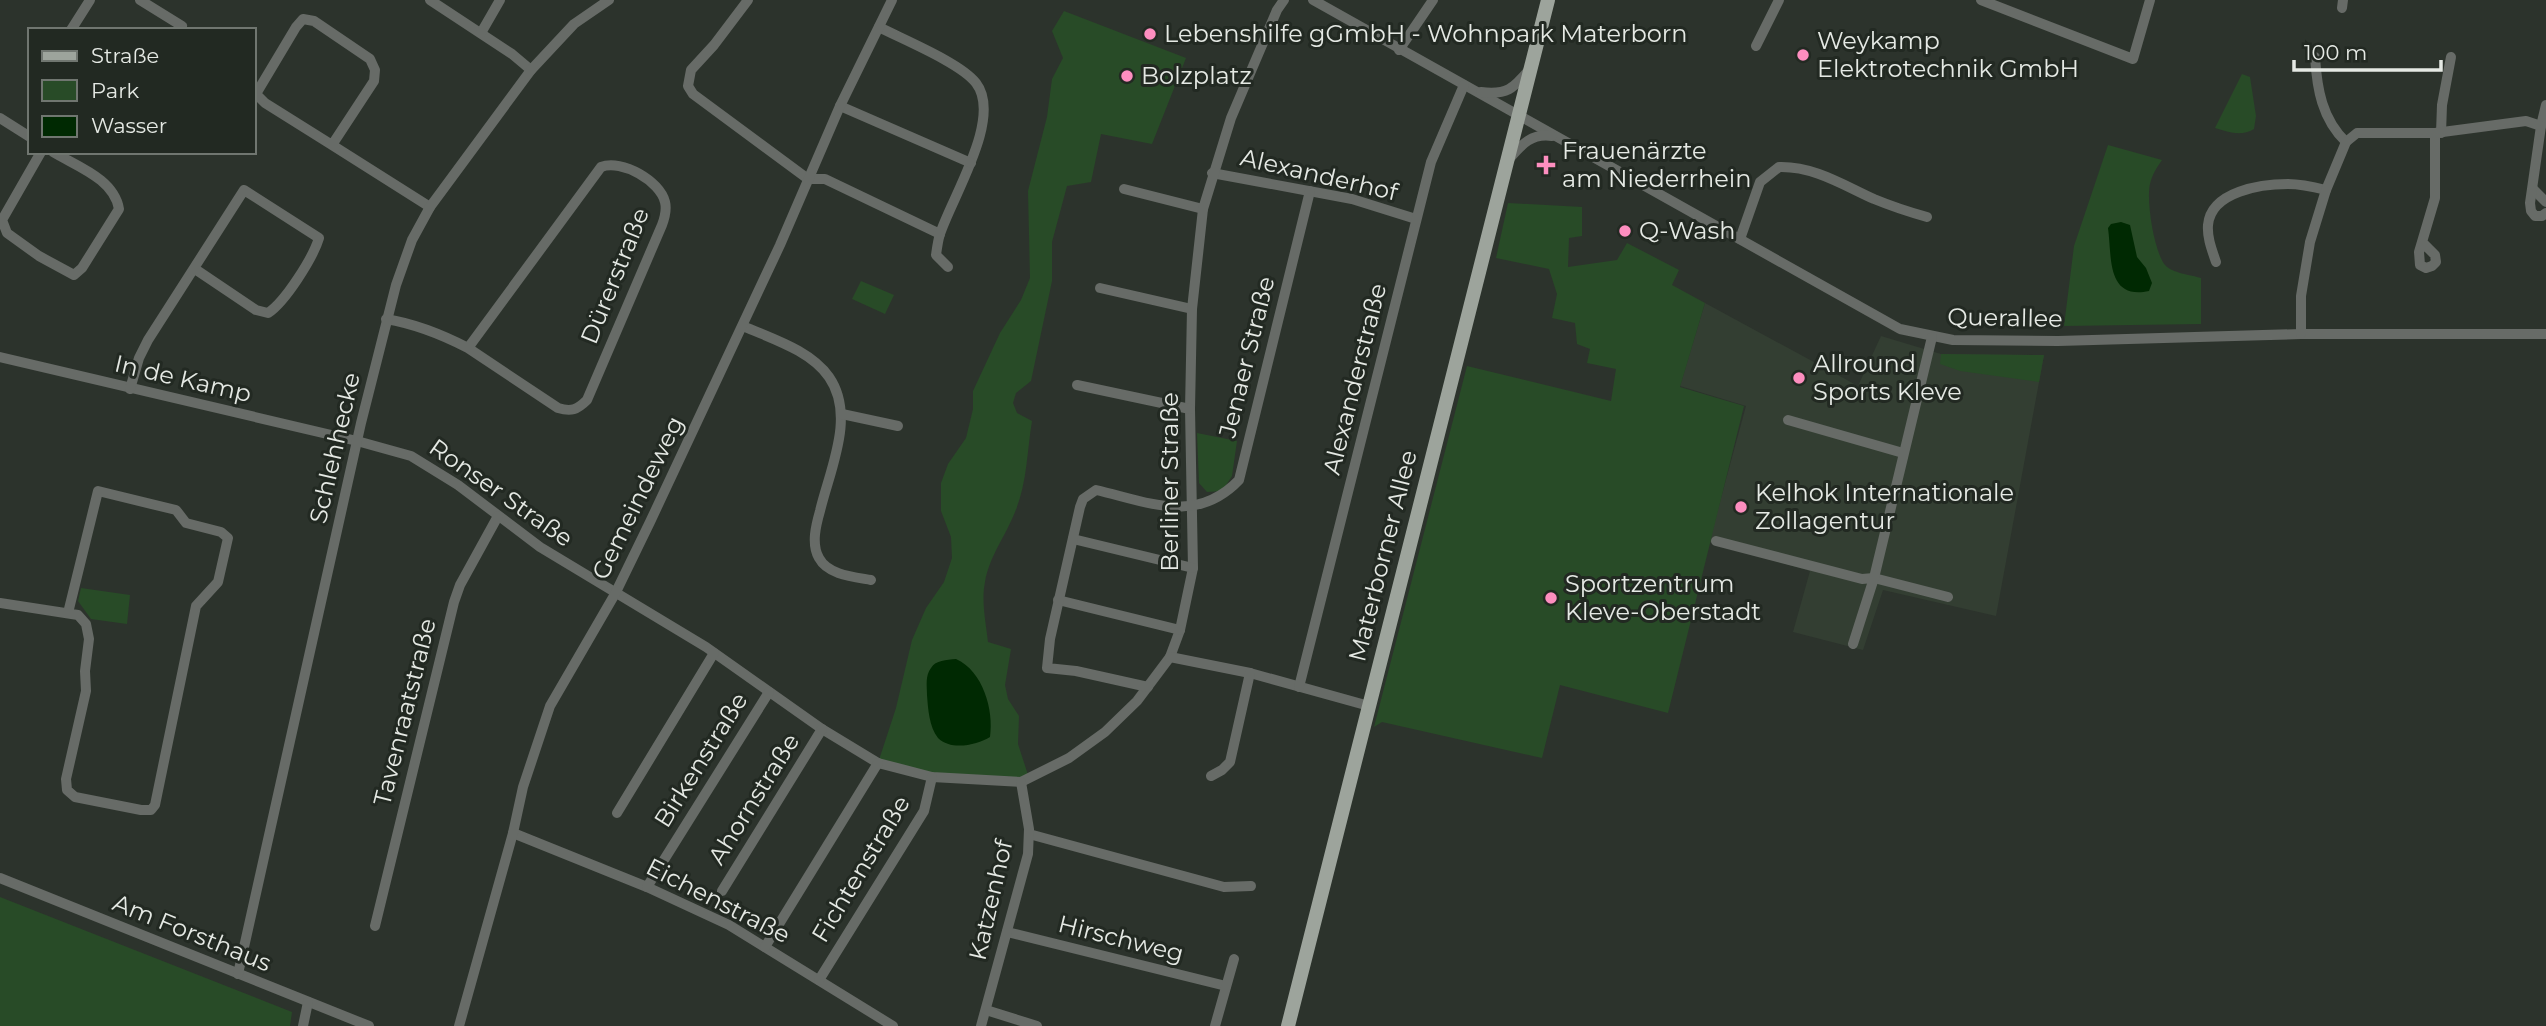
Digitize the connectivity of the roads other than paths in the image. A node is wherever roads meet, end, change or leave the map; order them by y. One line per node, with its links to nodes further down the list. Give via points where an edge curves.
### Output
1 (90, 0): 16 (street)
2 (140, 0): 17 (street)
3 (430, 0): 18 (street)
4 (500, 0): 18 (street)
5 (609, 0): 24 (street, Schlehhecke, via 574,24)
6 (748, 0): 42 (street, via 691,70 688,86 702,102)
7 (892, 0): 15 (street, Gemeindeweg)
8 (1284, 0): 41 (street, Berliner Straße, via 1231,118)
9 (1312, 0): 20 (street, Querallee)
10 (1433, 0): 20 (street)
11 (1548, 0): 23 (main road, Materborner Allee)
12 (1779, 0): 19 (street)
13 (1981, 0): 14 (street, via 2133,59)
14 (2150, 0)
15 (879, 27): 28 (street, Gemeindeweg); 40 (street, via 958,68 976,83 983,102)
16 (72, 28)
17 (181, 28)
18 (481, 33): 24 (street)
19 (1756, 46)
20 (1399, 50): 25 (street, Querallee)
21 (2315, 57): 35 (street, via 2322,104 2335,132)
22 (2451, 57): 32 (street)
23 (1532, 67): 26 (street, via 1507,92); 29 (main road, Materborner Allee)
24 (531, 70): 48 (street, Schlehhecke)
25 (1464, 85): 26 (street, Querallee); 52 (street, Alexanderstraße, via 1432,162)
26 (1475, 91): 29 (street, Querallee)
27 (2546, 105): 31 (street)
28 (840, 106): 40 (street); 42 (street, Gemeindeweg)
29 (1519, 116): 34 (street, Querallee); 39 (main road, Materborner Allee)
30 (0, 118): 33 (street)
31 (2541, 126): 32 (street, via 2526,121); 44 (street)
32 (2438, 133): 35 (street, via 2370,132); 55 (street, via 2435,198)
33 (28, 136)
34 (1558, 136): 39 (street, via 1534,136); 54 (street, Querallee)
35 (2346, 142): 45 (street)
36 (332, 145): 36 (street, via 374,81 375,70 370,59 314,21 303,19 256,94); 48 (street)
37 (40, 154): 38 (street, via 2,220 7,233 74,275 119,209 117,196 108,185)
38 (56, 154)
39 (1509, 159): 96 (main road, Materborner Allee)
40 (971, 163): 53 (street)
41 (1212, 173): 46 (street, Alexanderhof); 49 (street, Berliner Straße)
42 (808, 179): 53 (street, via 825,179); 62 (street, Gemeindeweg)
43 (1124, 189): 49 (street)
44 (2533, 189): 47 (street); 50 (street, via 2530,211 2535,216)
45 (2326, 190): 56 (street, via 2290,184 2255,187 2226,197 2208,222); 63 (street, via 2310,242 2301,296)
46 (1310, 191): 52 (street, Alexanderhof); 76 (street, Jenaer Straße, via 1239,480 1226,495)
47 (2546, 202)
48 (430, 207): 61 (street, Schlehhecke, via 412,240)
49 (1203, 209): 60 (street, Berliner Straße)
50 (2546, 213)
51 (1927, 217): 54 (street, via 1808,170 1779,167 1760,182)
52 (1416, 219): 94 (street, Alexanderstraße)
53 (940, 234): 57 (street, via 936,255)
54 (1740, 239): 65 (street, Querallee, via 1886,323)
55 (2422, 242)
56 (2216, 262)
57 (948, 267)
58 (195, 269): 58 (street, via 244,190 319,238 306,264 268,313 256,310); 69 (street, via 144,349)
59 (1100, 288): 60 (street)
60 (1192, 309): 70 (street, Berliner Straße)
61 (386, 319): 66 (street, Dürerstraße, via 437,331); 74 (street, Schlehhecke)
62 (743, 326): 71 (street, via 786,345 818,367 838,393); 83 (street, Gemeindeweg)
63 (2301, 334): 64 (street, Querallee); 65 (street, Querallee, via 2058,341)
64 (2546, 334)
65 (1932, 337): 75 (street)
66 (468, 348): 66 (street, Dürerstraße, via 558,408 572,411 580,407 663,225 666,208 661,193 622,165 601,167)
67 (0, 357): 69 (street, In de Kamp)
68 (1077, 385): 70 (street)
69 (130, 389): 74 (street, In de Kamp)
70 (1190, 409): 76 (street, Berliner Straße)
71 (842, 414): 73 (street); 82 (street, via 815,529 816,548 829,568)
72 (1788, 420): 75 (street)
73 (898, 426)
74 (357, 441): 77 (street, Ronser Straße, via 411,456); 113 (street, Schlehhecke)
75 (1903, 453): 81 (street)
76 (1194, 507): 78 (street, via 1171,507 1096,490 1083,499); 80 (street, Berliner Straße)
77 (498, 516): 83 (street, Ronser Straße); 109 (street, Tavenraatstraße, via 454,602)
78 (1073, 539): 80 (street); 85 (street)
79 (1716, 541): 81 (street, via 1862,579)
80 (1194, 568): 88 (street, Berliner Straße)
81 (1874, 578): 84 (street); 89 (street)
82 (871, 580)
83 (615, 594): 90 (street, Berliner Straße); 103 (street, Gemeindeweg, via 550,706)
84 (1948, 597)
85 (1058, 600): 88 (street); 93 (street, via 1047,668)
86 (0, 603): 87 (street)
87 (68, 613): 87 (street, via 78,615 86,624 89,639 86,691 67,790 75,797 151,810 196,606 218,583 228,538 186,523 176,510 98,491)
88 (1180, 630): 91 (street, Berliner Straße)
89 (1853, 644)
90 (714, 653): 95 (street, Berliner Straße); 102 (street)
91 (1170, 657): 92 (street); 93 (street, Berliner Straße)
92 (1250, 673): 94 (street); 99 (street, via 1230,761)
93 (1148, 687): 101 (street, Berliner Straße, via 1105,732 1069,758)
94 (1299, 687): 96 (street)
95 (769, 692): 97 (street, Berliner Straße); 107 (street, Birkenstraße)
96 (1369, 706): 125 (main road, Materborner Allee)
97 (822, 729): 98 (street, Berliner Straße); 108 (street, Ahornstraße)
98 (878, 763): 100 (street, Berliner Straße); 111 (street)
99 (1211, 776)
100 (932, 777): 101 (street, Berliner Straße); 114 (street, Fichtenstraße, via 925,811)
101 (1021, 782): 104 (street, Katzenhof)
102 (617, 813)
103 (513, 833): 107 (street, Eichenstraße); 120 (street, Gemeindeweg)
104 (1029, 834): 106 (street, via 1224,887); 110 (street, Katzenhof)
105 (0, 878): 113 (street, Am Forsthaus)
106 (1251, 886)
107 (647, 887): 111 (street, Eichenstraße)
108 (722, 891)
109 (374, 926)
110 (1007, 932): 115 (street, Hirschweg); 117 (street, Katzenhof)
111 (765, 947): 114 (street, Eichenstraße)
112 (1234, 959): 115 (street)
113 (239, 974): 116 (street, Am Forsthaus)
114 (819, 980): 121 (street, Eichenstraße)
115 (1226, 986): 124 (street)
116 (308, 1002): 118 (street); 119 (street, Am Forsthaus)
117 (986, 1010): 122 (street, Katzenhof); 123 (street)
118 (303, 1026)
119 (369, 1026)
120 (459, 1026)
121 (893, 1026)
122 (981, 1026)
123 (1037, 1026)
124 (1215, 1026)
125 (1288, 1026)

